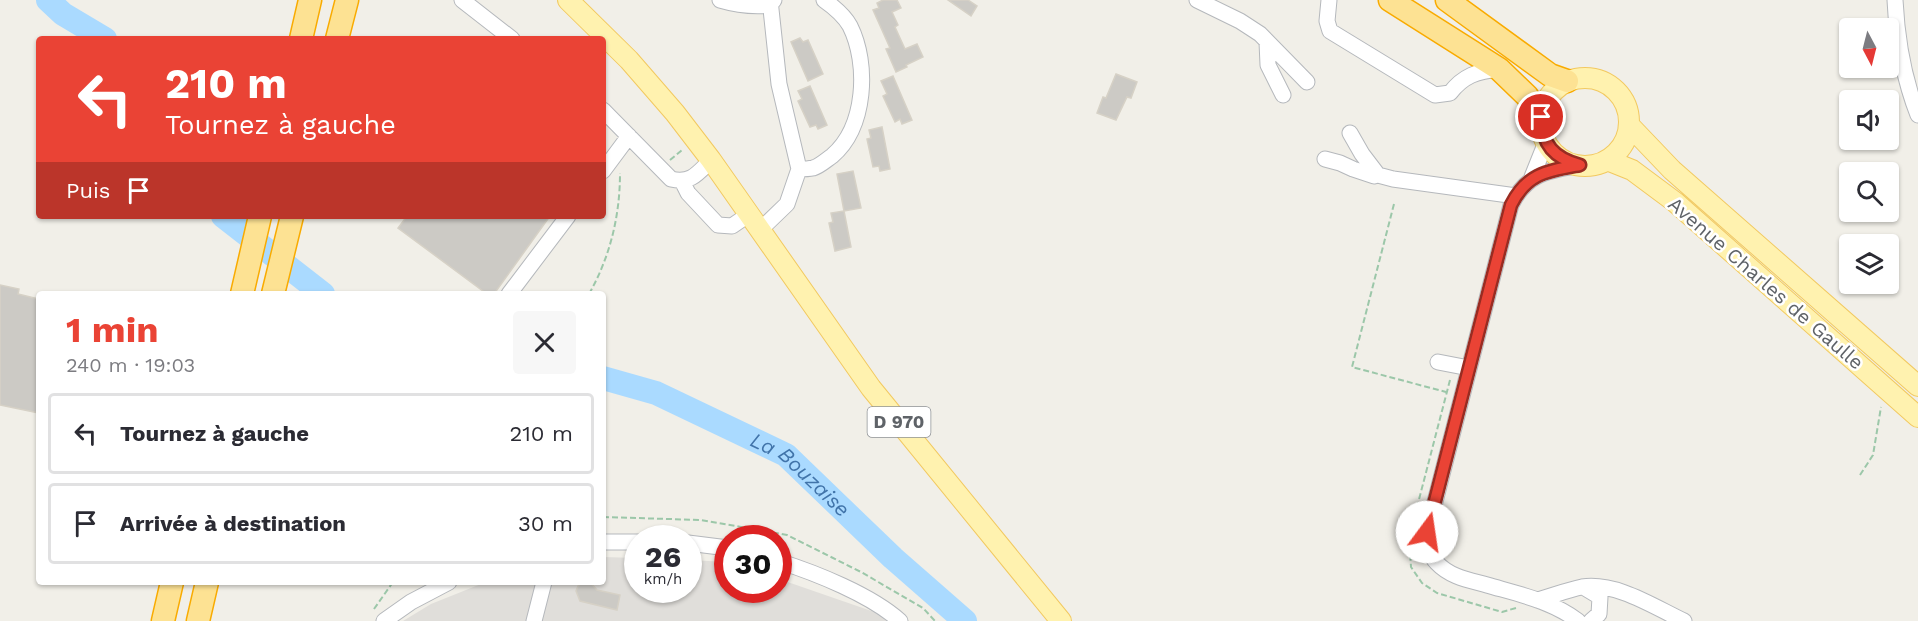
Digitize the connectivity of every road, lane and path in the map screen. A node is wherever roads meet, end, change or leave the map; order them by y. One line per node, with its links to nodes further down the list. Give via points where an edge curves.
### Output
1 (310, 0): 13 (highway)
2 (462, 0): 15 (street)
3 (568, 0): 16 (main road, D 970)
4 (720, 0): 11 (street, via 743,6)
5 (824, 0): 36 (street, via 849,24 856,41 860,101 853,126 836,153 813,168)
6 (1197, 0): 18 (street, via 1240,21)
7 (1329, 0): 19 (street, via 1330,31 1435,95 1449,93 1470,74)
8 (1390, 0): 19 (highway)
9 (1447, 0): 20 (highway, via 1544,71)
10 (1895, 0): 24 (street, via 1901,64)
11 (771, 2): 36 (street, via 779,84)
12 (347, 4): 14 (highway)
13 (303, 36)
14 (338, 36)
15 (508, 36)
16 (605, 36)
17 (606, 37): 32 (main road, D 970, via 675,113)
18 (1267, 42): 21 (street); 22 (street, via 1268,65)
19 (1499, 69): 25 (highway, via 1527,96)
20 (1567, 81): 25 (main road, via 1552,92); 26 (main road, via 1590,78 1611,86 1625,103)
21 (1307, 82)
22 (1283, 95)
23 (606, 113): 28 (street)
24 (1918, 114)
25 (1541, 117): 29 (main road)
26 (1629, 125): 33 (main road, via 1622,146); 52 (main road, Avenue Charles de Gaulle, via 1671,170)
27 (1350, 133): 37 (street)
28 (629, 136): 30 (street); 39 (street, via 671,179)
29 (1546, 142): 34 (main road, via 1560,158); 38 (street)
30 (616, 153): 35 (street); 49 (path, via 620,199 602,272)
31 (1325, 159): 37 (street)
32 (711, 160): 39 (street, via 693,178); 45 (main road, D 970)
33 (1607, 160): 34 (main road); 54 (main road, Avenue Charles de Gaulle, via 1632,170 1675,202)
34 (1580, 165): 38 (street)
35 (606, 167)
36 (799, 169): 45 (street, via 787,204)
37 (1378, 175): 40 (street)
38 (1532, 177): 40 (street)
39 (682, 181): 45 (street, via 718,225)
40 (1515, 196): 51 (street)
41 (1394, 204): 53 (path, via 1352,367)
42 (260, 219): 46 (highway)
43 (291, 219): 47 (highway)
44 (566, 219): 48 (street)
45 (754, 222): 73 (main road, D 970, via 871,388)
46 (244, 284)
47 (274, 289)
48 (511, 291)
49 (591, 291)
50 (1438, 362): 51 (street)
51 (1469, 368): 66 (street, via 1427,532 1430,551 1436,562 1453,575)
52 (1918, 386)
53 (1446, 392)
54 (1891, 393): 55 (main road, Avenue Charles de Gaulle); 56 (path, via 1882,405 1873,455)
55 (1918, 417)
56 (1860, 476)
57 (624, 542): 58 (street)
58 (606, 543)
59 (792, 565): 72 (street, via 816,573 889,610)
60 (171, 585): 69 (highway)
61 (206, 585): 70 (highway)
62 (392, 585): 68 (path)
63 (443, 585): 68 (street)
64 (543, 585): 71 (street)
65 (1583, 587): 66 (street); 74 (street, via 1600,597 1599,614); 75 (street, via 1622,593)
66 (1537, 600): 67 (street)
67 (1573, 617): 74 (street)
68 (385, 618)
69 (163, 621)
70 (198, 621)
71 (534, 621)
72 (900, 621)
73 (1061, 621)
74 (1590, 621)
75 (1684, 621)

